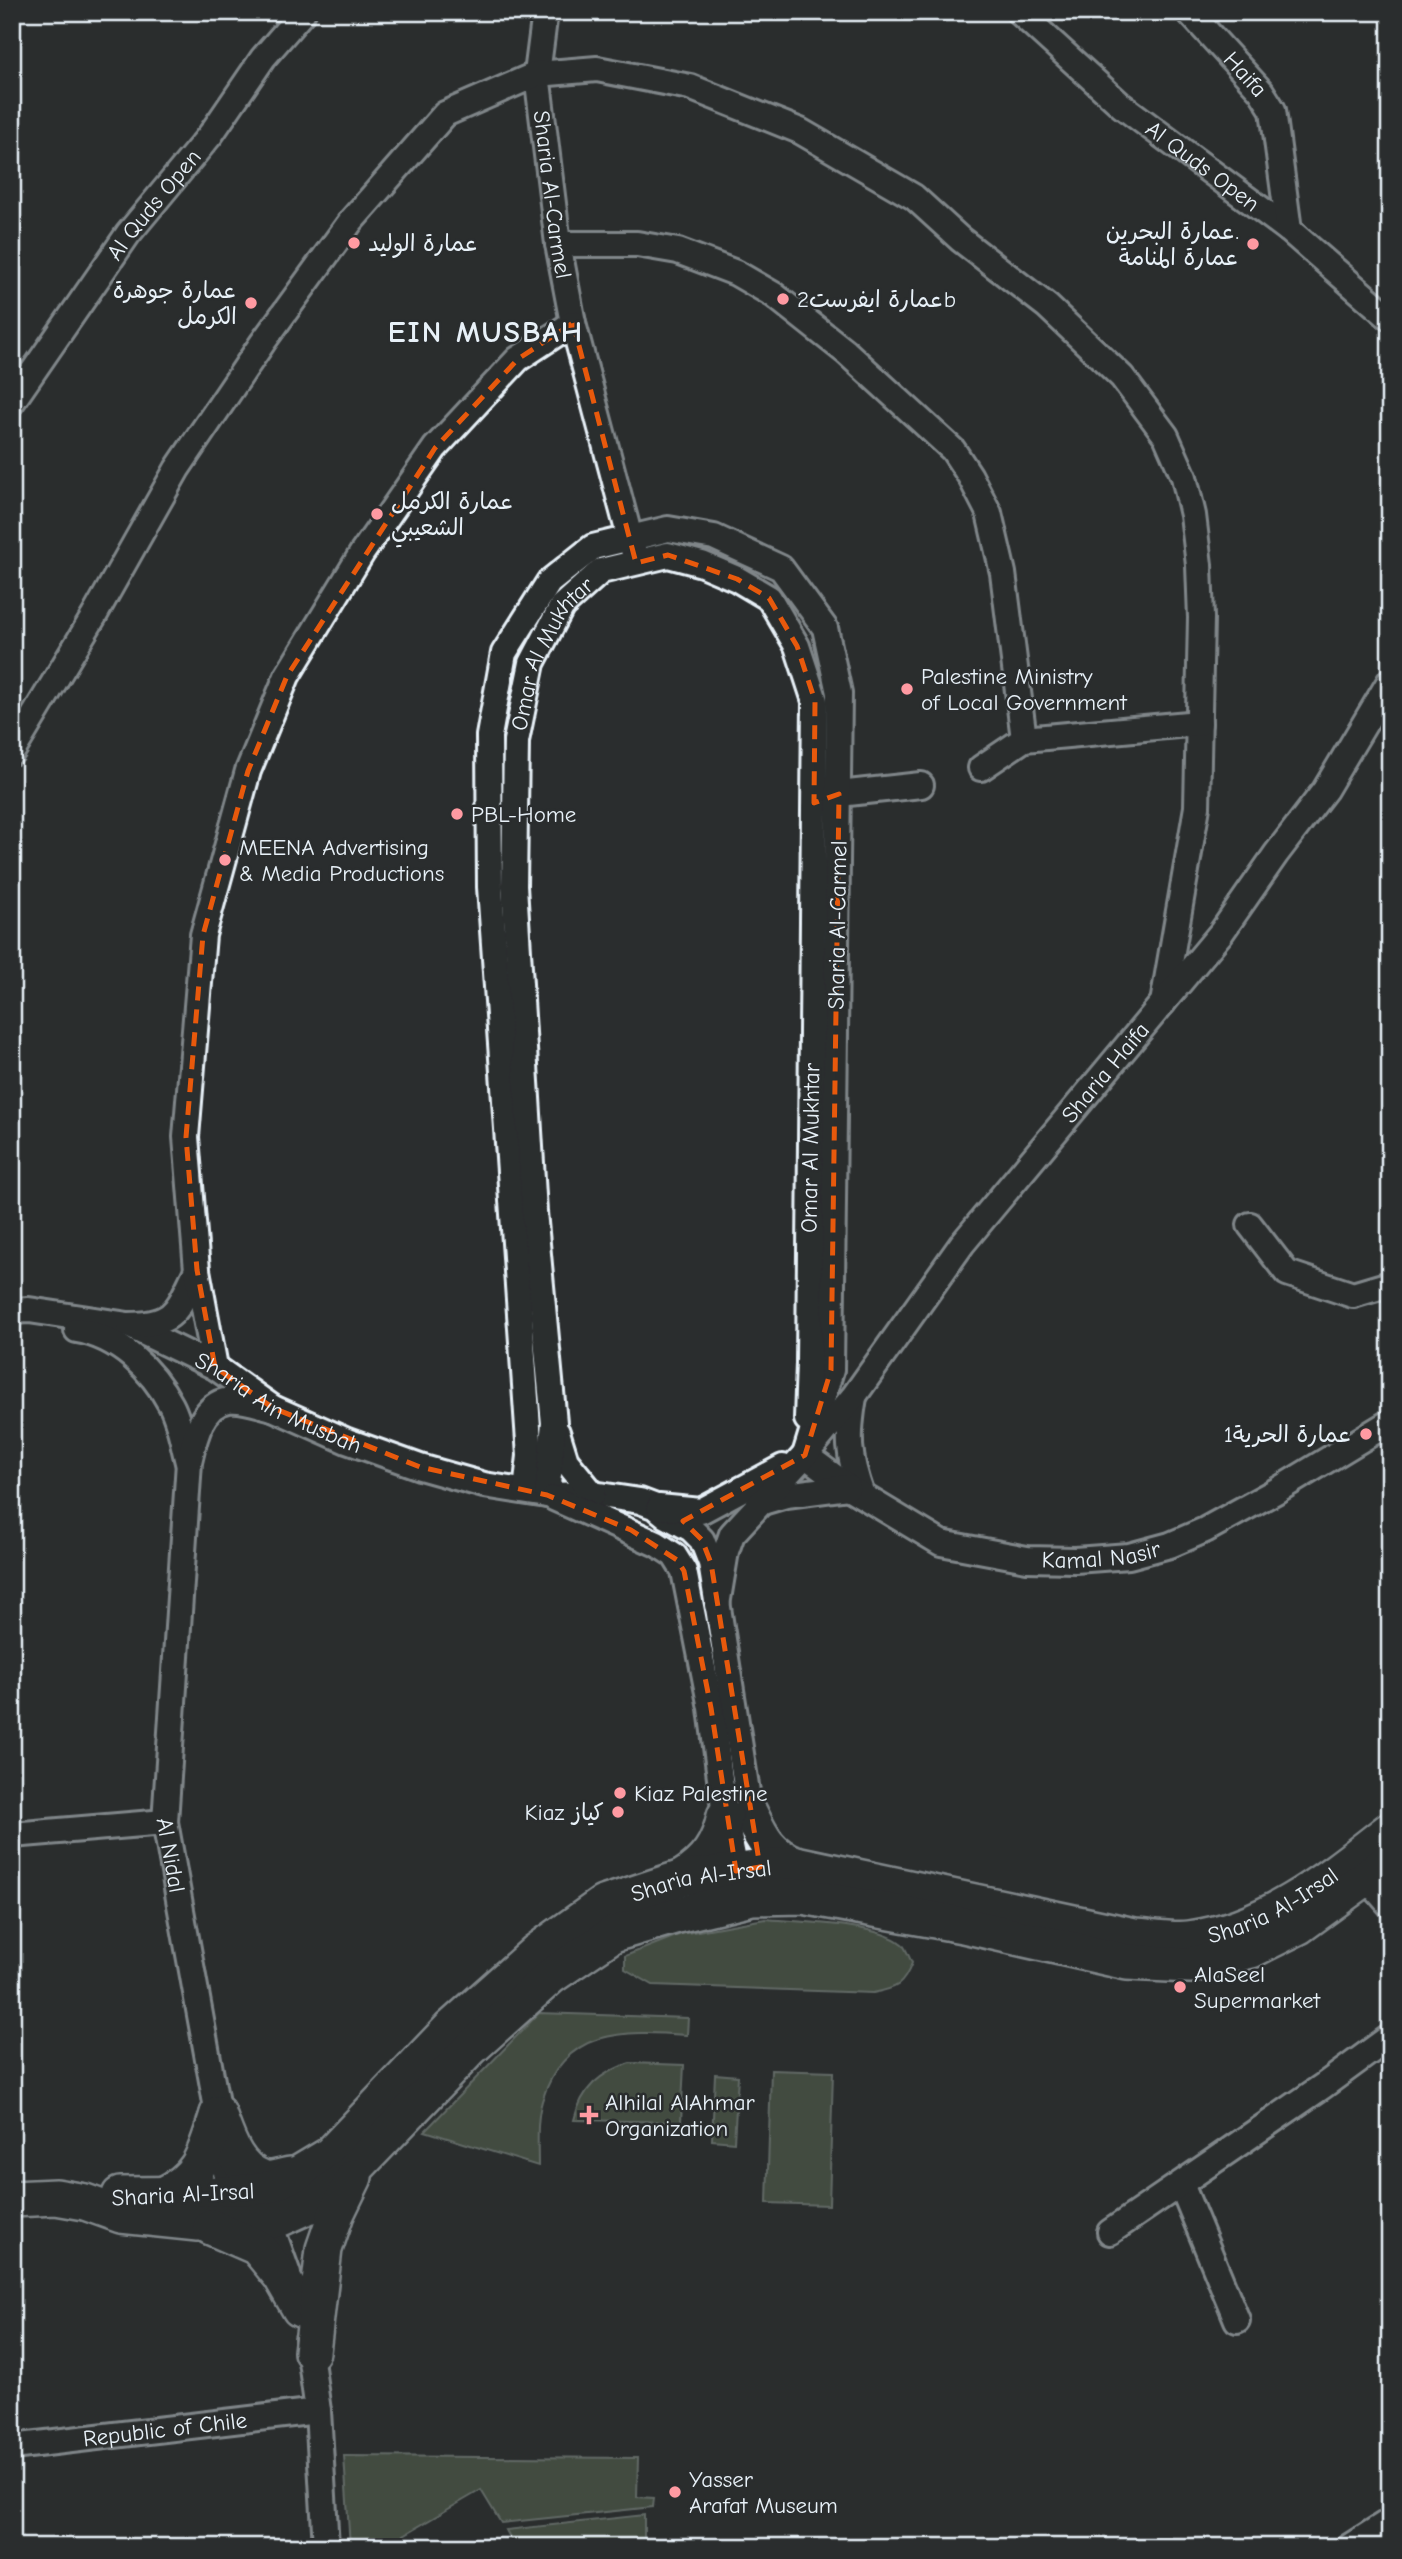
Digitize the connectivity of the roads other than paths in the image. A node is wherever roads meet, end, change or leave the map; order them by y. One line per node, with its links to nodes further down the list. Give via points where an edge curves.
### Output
1 (303, 12): 10 (street, Al Quds Open, via 128,234)
2 (545, 12): 5 (street, Sharia Al-Carmel)
3 (1019, 12): 6 (street, Al Quds Open, via 1121,105)
4 (1189, 12): 6 (street, Haifa, via 1261,90 1273,110)
5 (537, 74): 7 (street, Sharia Al-Carmel); 14 (street, via 597,69 690,87 800,131 914,197 1047,306 1122,377 1166,436 1184,477 1193,515 1199,565); 16 (street, via 446,114 351,221 177,469)
6 (1289, 230): 8 (street, Al Quds Open)
7 (558, 244): 9 (street, Sharia Al-Carmel); 15 (street, via 637,244 678,251 736,273 774,295 846,352 953,450 989,513 995,537)
8 (1390, 317)
9 (573, 323): 11 (street, Sharia Al-Carmel); 23 (street, via 518,359 435,447 362,553 287,676 248,771 203,935 186,1137)
10 (12, 401)
11 (630, 538): 12 (street, Sharia Al-Carmel); 19 (street, Sharia Al-Carmel, via 668,529 714,537 781,568 825,628 839,693); 38 (street, Sharia Al-Carmel, via 593,547 549,582 504,653 489,736 490,887 530,1455)
12 (636, 563): 20 (street, Omar Al Mukhtar, via 668,555 680,558 737,579 769,598 797,646 815,701); 34 (street, Omar Al Mukhtar, via 601,571 562,606 531,663 516,741 515,899 534,1212)
13 (1390, 681): 21 (street, Sharia Haifa, via 1325,790 1222,933)
14 (1199, 723): 15 (street); 21 (street, via 1196,807)
15 (1024, 739): 17 (street)
16 (12, 752)
17 (981, 768)
18 (922, 785): 19 (street)
19 (839, 794): 20 (street); 29 (street, Sharia Al-Carmel)
20 (814, 803): 35 (street, Omar Al Mukhtar)
21 (1163, 1003): 30 (street, Sharia Haifa, via 962,1244)
22 (1250, 1225): 24 (street, via 1287,1273 1353,1295)
23 (197, 1270): 27 (street, via 176,1311 155,1325); 28 (street)
24 (1390, 1284)
25 (12, 1311): 27 (street, Sharia Ain Musbah)
26 (12, 1318): 36 (street, via 96,1333 130,1353 172,1406)
27 (128, 1325): 28 (street, Sharia Ain Musbah)
28 (215, 1367): 32 (street, Sharia Ain Musbah)
29 (831, 1370): 30 (street, via 849,1383); 35 (street, Sharia Al-Carmel)
30 (870, 1373): 31 (street, Sharia Haifa)
31 (854, 1396): 35 (street, Sharia Haifa); 37 (street, via 848,1444)
32 (273, 1408): 36 (street, via 230,1399 215,1404 203,1419); 38 (street, Sharia Ain Musbah, via 420,1467 484,1485)
33 (1390, 1422): 37 (street, Kamal Nasir, via 1205,1530 1129,1556 1027,1559 941,1543)
34 (554, 1423): 38 (street, Omar Al Mukhtar); 39 (street, via 566,1461)
35 (805, 1455): 37 (street, Kamal Nasir); 40 (street, Sharia Haifa); 41 (street)
36 (189, 1462): 45 (street, Al Nidal)
37 (855, 1491): 40 (street, via 786,1495)
38 (537, 1493): 39 (street, Sharia Ain Musbah); 42 (street, Sharia Ain Musbah, via 657,1544 674,1555)
39 (593, 1494): 41 (street, Sharia Ain Musbah, via 640,1501 667,1516)
40 (758, 1504): 43 (street, Sharia Haifa, via 732,1534)
41 (696, 1520): 42 (street); 43 (street, Sharia Ain Musbah, via 711,1563)
42 (684, 1571): 44 (street, Sharia Ain Musbah)
43 (717, 1605): 44 (street, Sharia Ain Musbah)
44 (738, 1815): 48 (main road, via 771,1850); 49 (main road, via 703,1864); 50 (street, Sharia Ain Musbah)
45 (165, 1822): 46 (street); 53 (street, Al Nidal)
46 (12, 1835)
47 (1377, 1858): 48 (main road, Sharia Al-Irsal, via 1245,1926 1187,1939 1135,1936); 50 (main road, Sharia Al-Irsal, via 1287,1933 1251,1950 1190,1965 1127,1962); 51 (street)
48 (796, 1864): 50 (main road, Sharia Al-Irsal)
49 (682, 1878): 50 (main road, Sharia Al-Irsal); 55 (main road, Sharia Al-Irsal, via 603,1904 537,1952 450,2029 330,2155)
50 (749, 1884): 54 (main road, Sharia Al-Irsal, via 681,1914 613,1934 551,1976 471,2048)
51 (1390, 1905)
52 (1390, 2037): 56 (street)
53 (218, 2114): 55 (main road, via 234,2155 262,2178); 57 (street, Al Nidal); 58 (main road, via 192,2175)
54 (360, 2163): 61 (main road, Sharia Al-Irsal, via 319,2201); 66 (main road, via 324,2249)
55 (303, 2172): 57 (main road, Sharia Al-Irsal, via 275,2189)
56 (1181, 2184): 63 (street); 65 (street)
57 (229, 2194): 58 (main road, Sharia Al-Irsal); 61 (street)
58 (163, 2195): 60 (main road, Sharia Al-Irsal, via 123,2194)
59 (12, 2199): 60 (main road, Sharia Al-Irsal, via 56,2197)
60 (85, 2202): 62 (main road, Sharia Al-Irsal, via 121,2215)
61 (269, 2221): 62 (main road, Sharia Al-Irsal); 64 (street)
62 (198, 2223): 64 (main road, via 257,2247)
63 (1110, 2232)
64 (300, 2309): 66 (street)
65 (1237, 2320)
66 (312, 2352): 67 (street)
67 (318, 2411): 68 (street, Republic of Chile); 70 (street)
68 (12, 2447)
69 (1390, 2521): 71 (street)
70 (326, 2547)
71 (1349, 2547)

